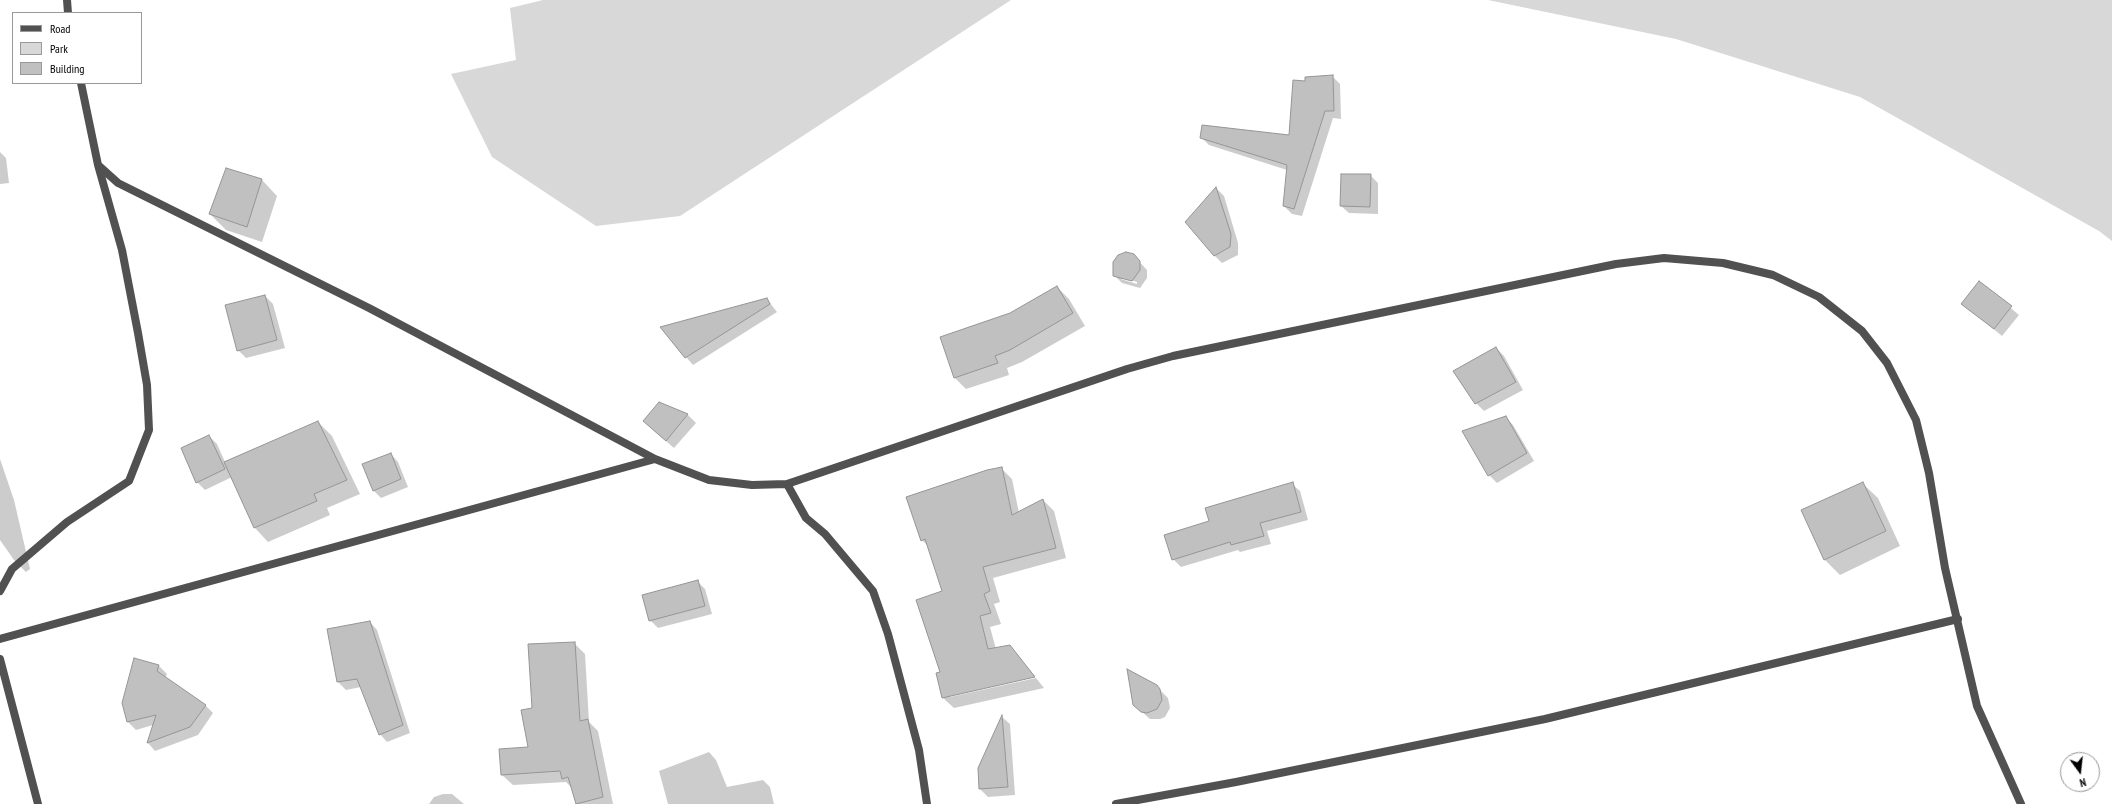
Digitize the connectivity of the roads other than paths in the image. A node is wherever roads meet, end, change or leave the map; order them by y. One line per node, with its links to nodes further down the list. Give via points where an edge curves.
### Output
1 (67, 0): 2 (street)
2 (68, 12)
3 (81, 84): 4 (street)
4 (98, 165): 5 (street, via 118,183 362,304); 7 (street, via 122,250 138,333 147,385 149,430 129,481 67,522 12,569)
5 (655, 459): 6 (street, via 709,480 752,485); 9 (street)
6 (787, 484): 8 (street, via 1127,369 1173,356 1616,264 1664,258 1723,263 1773,275 1819,297 1862,331 1887,363 1916,420 1929,473 1945,568); 12 (street, via 806,518 825,534 873,591 888,634 919,750)
7 (0, 591)
8 (1958, 619): 13 (street, via 1545,719); 14 (street, via 1977,706)
9 (0, 639)
10 (0, 659): 11 (street)
11 (38, 804)
12 (927, 804)
13 (1116, 804)
14 (2021, 804)

